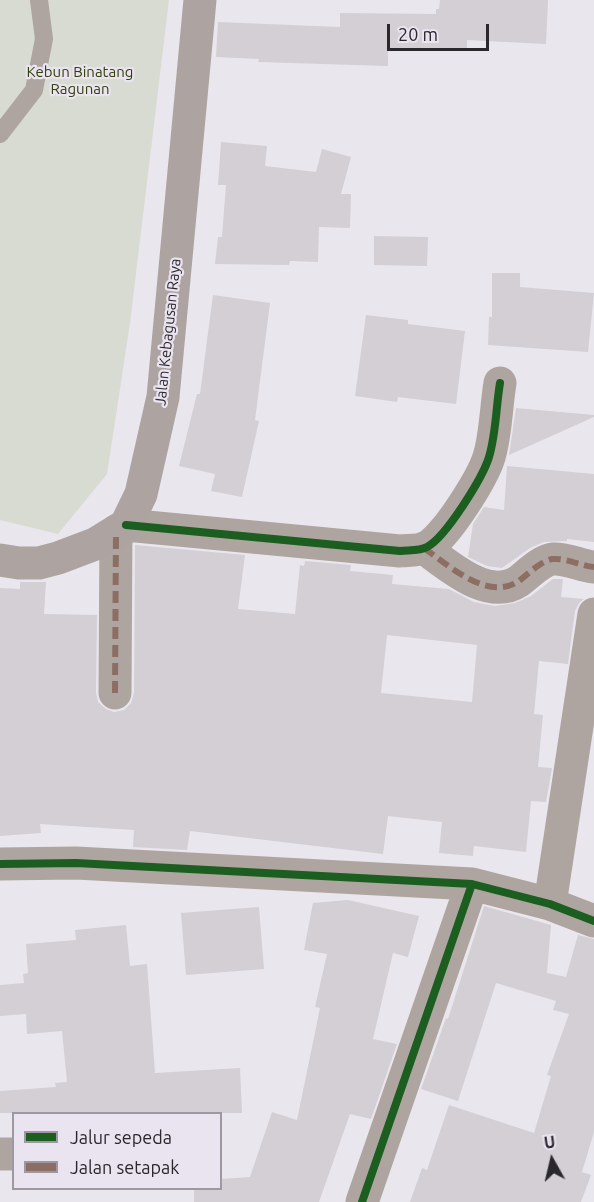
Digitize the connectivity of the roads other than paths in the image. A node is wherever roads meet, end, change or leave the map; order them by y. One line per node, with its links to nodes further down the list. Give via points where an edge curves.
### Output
1 (39, 0): 3 (lane, via 44,39 34,90)
2 (200, 0): 5 (main road, Jalan Kebagusan Raya, via 163,397 141,494)
3 (0, 134)
4 (500, 383): 6 (street, via 489,456 483,471 450,523)
5 (121, 528): 6 (street, via 400,551); 7 (main road, via 95,544 49,560); 10 (street)
6 (424, 548): 8 (street, via 471,581 497,587 515,583 550,559)
7 (0, 560)
8 (594, 567)
9 (594, 614): 13 (street)
10 (115, 693)
11 (0, 864): 12 (street, via 76,862)
12 (472, 884): 13 (street); 15 (street)
13 (550, 904): 14 (street)
14 (594, 921)
15 (362, 1202)

